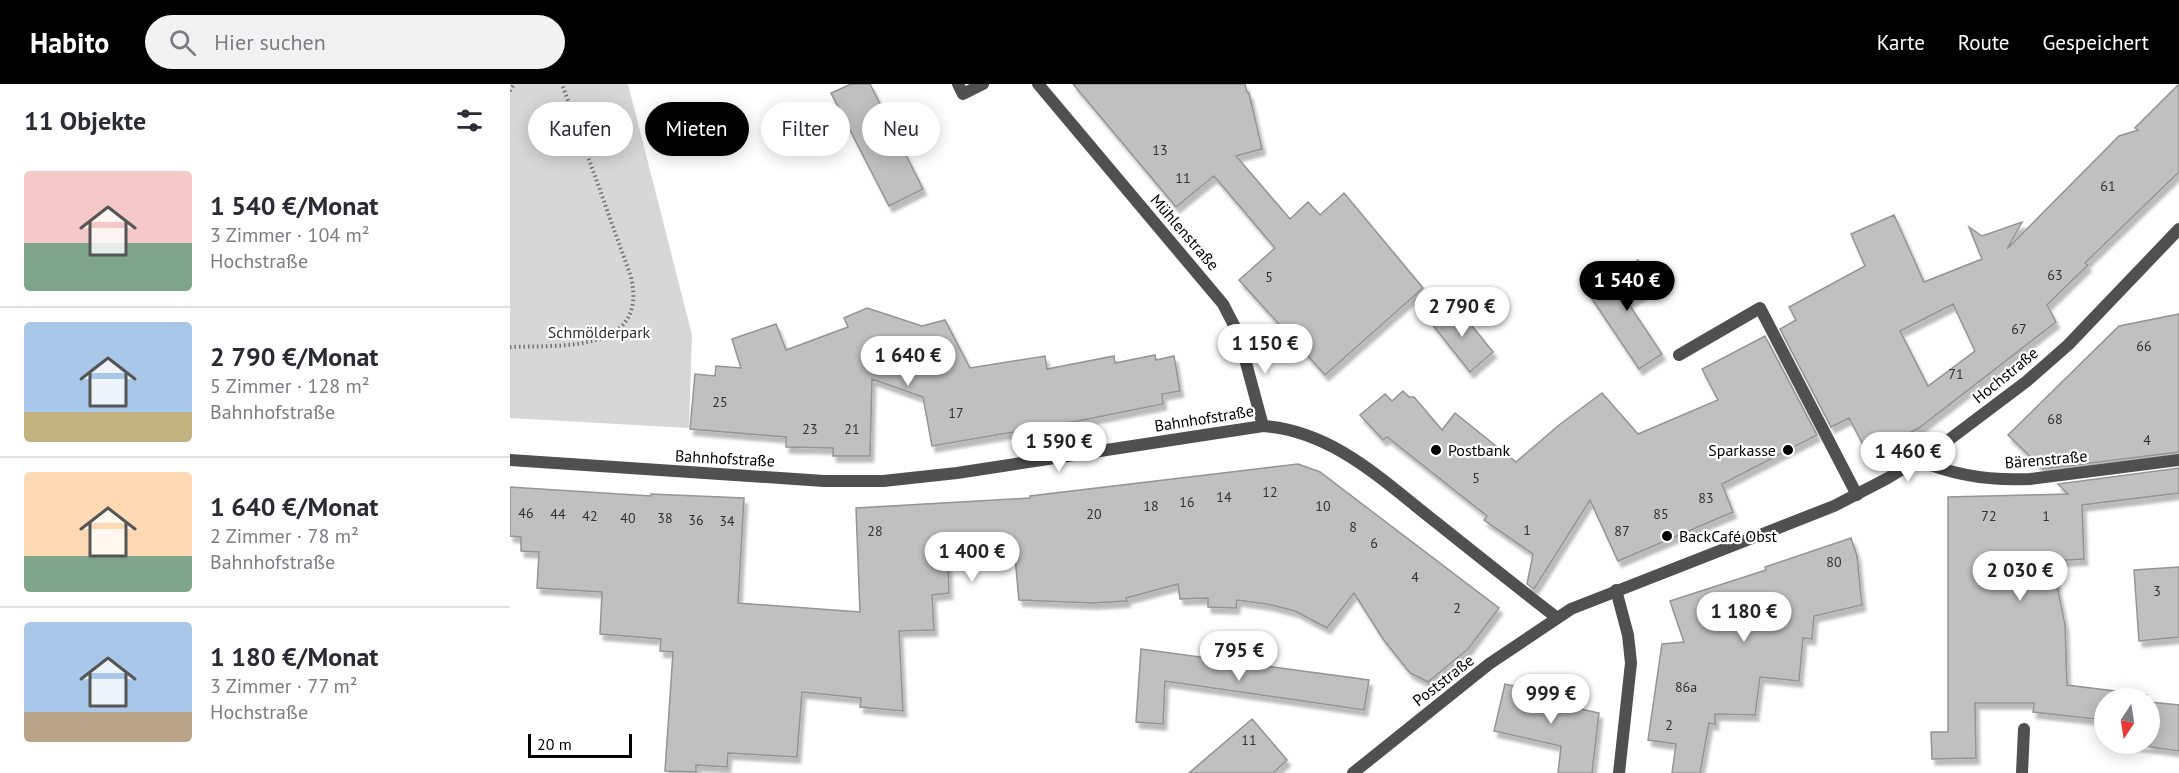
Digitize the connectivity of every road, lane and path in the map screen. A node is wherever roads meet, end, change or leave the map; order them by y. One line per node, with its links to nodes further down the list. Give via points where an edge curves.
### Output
1 (514, 84): 6 (path)
2 (562, 84): 8 (path, via 630,277 632,305 621,328 602,339)
3 (958, 84): 4 (street, via 963,94)
4 (983, 84)
5 (1038, 84): 10 (street, Mühlenstraße, via 1223,304 1238,333)
6 (510, 91)
7 (2179, 229): 12 (street, Hochstraße, via 2041,369)
8 (510, 347)
9 (1679, 355): 14 (street, via 1760,308)
10 (1263, 426): 11 (street, Bahnhofstraße, via 883,481); 16 (street, Bahnhofstraße, via 1313,437 1345,453)
11 (510, 460)
12 (1918, 460): 13 (street, Bärenstraße, via 1955,474 2006,480); 14 (street, Hochstraße)
13 (2179, 460)
14 (1857, 495): 15 (street, Hochstraße)
15 (1616, 590): 16 (street, Hochstraße); 19 (street, via 1631,663)
16 (1556, 617): 18 (street, Poststraße, via 1455,690)
17 (2024, 729): 20 (street)
18 (1353, 773)
19 (1619, 773)
20 (2022, 773)

